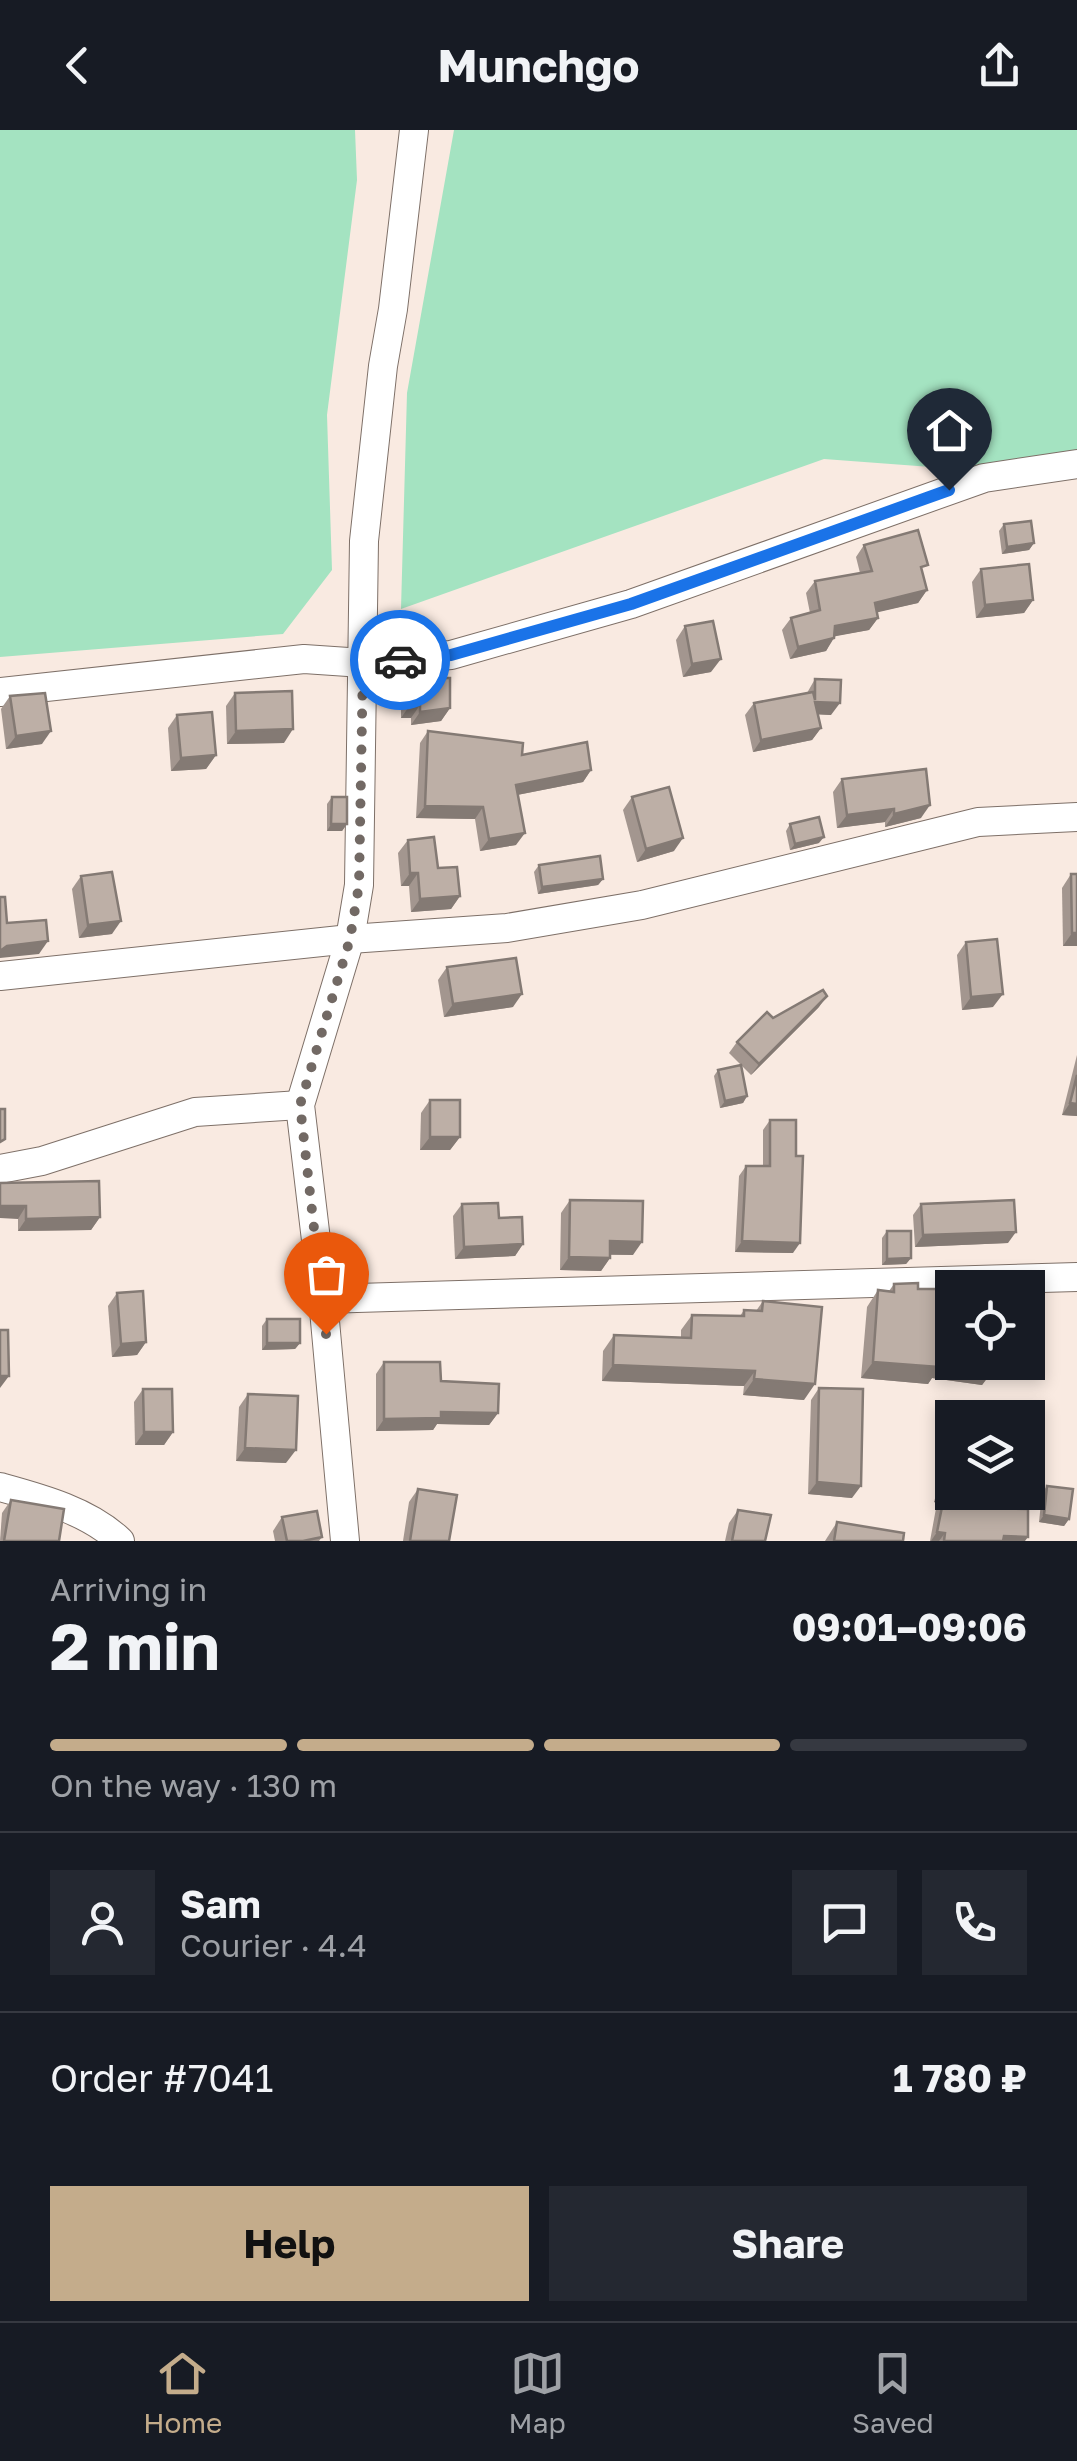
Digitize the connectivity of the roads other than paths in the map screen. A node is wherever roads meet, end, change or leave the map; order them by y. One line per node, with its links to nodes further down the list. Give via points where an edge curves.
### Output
1 (414, 130): 3 (street, via 364,541)
2 (1077, 464): 3 (street, via 984,478 631,604 451,655)
3 (363, 663): 4 (street, via 304,658); 6 (street, via 359,885)
4 (0, 692)
5 (1077, 817): 6 (street, via 978,822 642,905 507,928)
6 (350, 939): 7 (street); 8 (street)
7 (0, 976)
8 (300, 1105): 9 (street, via 195,1112); 11 (street)
9 (0, 1169)
10 (1077, 1277): 11 (street)
11 (324, 1299): 14 (street)
12 (0, 1488): 13 (street, via 50,1501)
13 (120, 1541)
14 (345, 1541)

